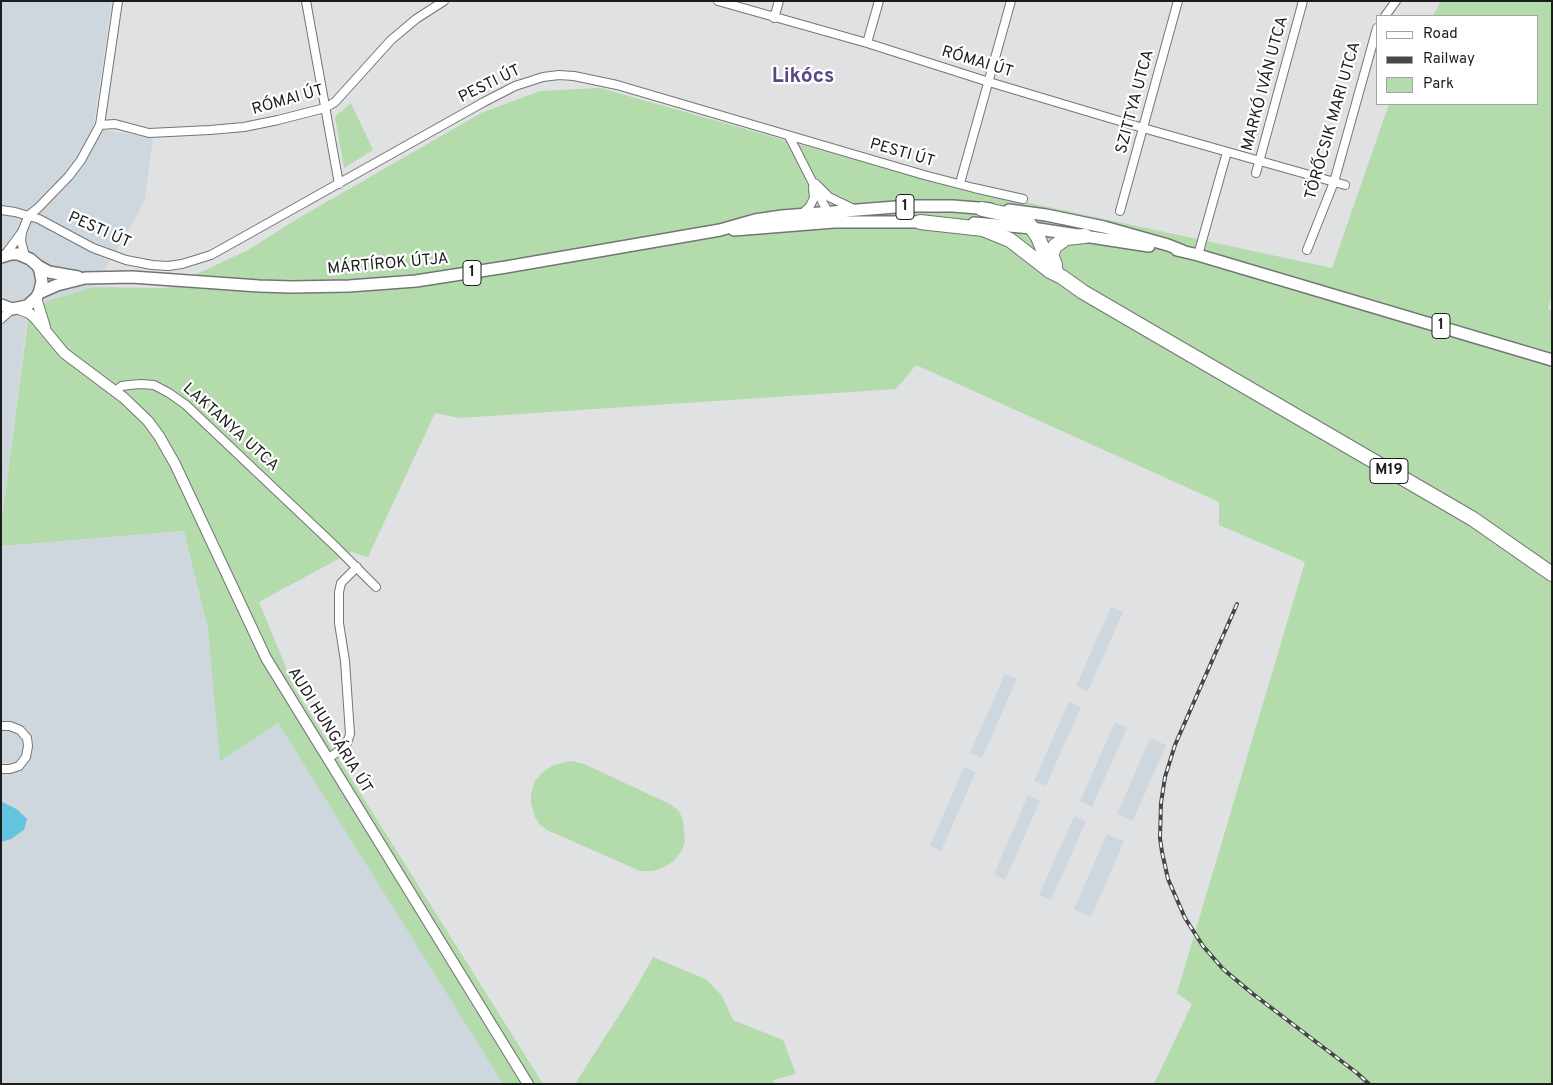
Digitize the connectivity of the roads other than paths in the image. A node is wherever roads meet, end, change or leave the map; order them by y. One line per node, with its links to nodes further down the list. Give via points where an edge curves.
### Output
1 (118, 1): 17 (street)
2 (306, 1): 16 (street)
3 (444, 1): 16 (street, RÓMAI ÚT, via 391,40)
4 (718, 1): 12 (street, RÓMAI ÚT)
5 (779, 1): 12 (street)
6 (879, 1): 14 (street)
7 (1012, 1): 15 (street)
8 (1178, 1): 18 (street, SZITTYA UTCA)
9 (1303, 1): 21 (street, MARKÓ IVÁN UTCA)
10 (1396, 1): 11 (street)
11 (1386, 15)
12 (774, 18): 14 (street, RÓMAI ÚT)
13 (1376, 32): 24 (street, TÖRŐCSIK MARI UTCA)
14 (868, 43): 15 (street, RÓMAI ÚT)
15 (989, 82): 18 (street, RÓMAI ÚT); 25 (street)
16 (325, 108): 17 (street, RÓMAI ÚT, via 244,127 210,130 149,133 115,124); 26 (street)
17 (100, 125): 35 (street, via 69,176)
18 (1142, 128): 20 (street, RÓMAI ÚT); 32 (street, SZITTYA UTCA)
19 (789, 136): 23 (street); 25 (street, PESTI ÚT); 26 (street, PESTI ÚT, via 609,83 559,75 515,86)
20 (1227, 152): 21 (street, RÓMAI ÚT); 44 (street)
21 (1260, 161): 22 (street, MARKÓ IVÁN UTCA); 24 (street, RÓMAI ÚT)
22 (1256, 173)
23 (810, 176): 31 (street, via 829,197); 33 (street); 34 (street, via 814,198)
24 (1334, 182): 27 (street, RÓMAI ÚT); 42 (street, TÖRŐCSIK MARI UTCA)
25 (960, 183): 28 (street, PESTI ÚT)
26 (339, 184): 35 (street, PESTI ÚT, via 211,255 168,266 126,260 94,248)
27 (1345, 185)
28 (1023, 199)
29 (982, 209): 31 (main road, 1, via 908,206); 38 (highway, via 1021,218); 43 (main road, 1, via 1029,212 1075,221)
30 (1, 210): 35 (street, PESTI ÚT)
31 (857, 210): 33 (main road, 1)
32 (1120, 211)
33 (828, 212): 34 (main road, 1); 36 (street)
34 (802, 214): 39 (main road, 1, via 755,220)
35 (29, 215): 40 (street)
36 (834, 222): 37 (main road, 1); 39 (main road, 1)
37 (920, 222): 38 (main road, 1, via 971,222); 48 (highway, via 983,229 998,234)
38 (1032, 228): 41 (main road, 1); 48 (highway, via 1052,267)
39 (720, 230): 49 (main road, MÁRTÍROK ÚTJA / 1, via 456,276 379,284 259,286 156,278)
40 (22, 232): 45 (street); 46 (street)
41 (1085, 236): 43 (main road, 1); 48 (highway, via 1066,238 1052,250 1054,263)
42 (1307, 250)
43 (1183, 251): 44 (main road, 1)
44 (1198, 255): 54 (main road, 1)
45 (3, 256): 46 (main road)
46 (25, 256): 47 (main road, MÁRTÍROK ÚTJA / 1)
47 (38, 266): 49 (main road, MÁRTÍROK ÚTJA / 1, via 49,272); 50 (main road, via 42,277)
48 (1062, 277): 57 (highway, M19, via 1473,519)
49 (85, 278): 50 (main road, MÁRTÍROK ÚTJA / 1, via 57,285)
50 (38, 296): 51 (main road, MÁRTÍROK ÚTJA / 1, via 30,304); 53 (street)
51 (10, 308): 52 (street); 53 (street, via 29,313)
52 (1, 319)
53 (47, 332): 55 (street, via 64,353)
54 (1552, 360)
55 (115, 391): 56 (street, LAKTANYA UTCA, via 122,386 154,385 180,401); 60 (street, AUDI HUNGÁRIA ÚT, via 148,422 168,451 266,658)
56 (356, 567): 58 (street, LAKTANYA UTCA); 60 (street, via 341,583 339,592 350,734 343,748)
57 (1552, 574)
58 (376, 587)
59 (1, 726): 61 (street, via 20,730 28,746 26,757 19,766)
60 (329, 758): 62 (street, AUDI HUNGÁRIA ÚT)
61 (1, 768)
62 (528, 1084)

